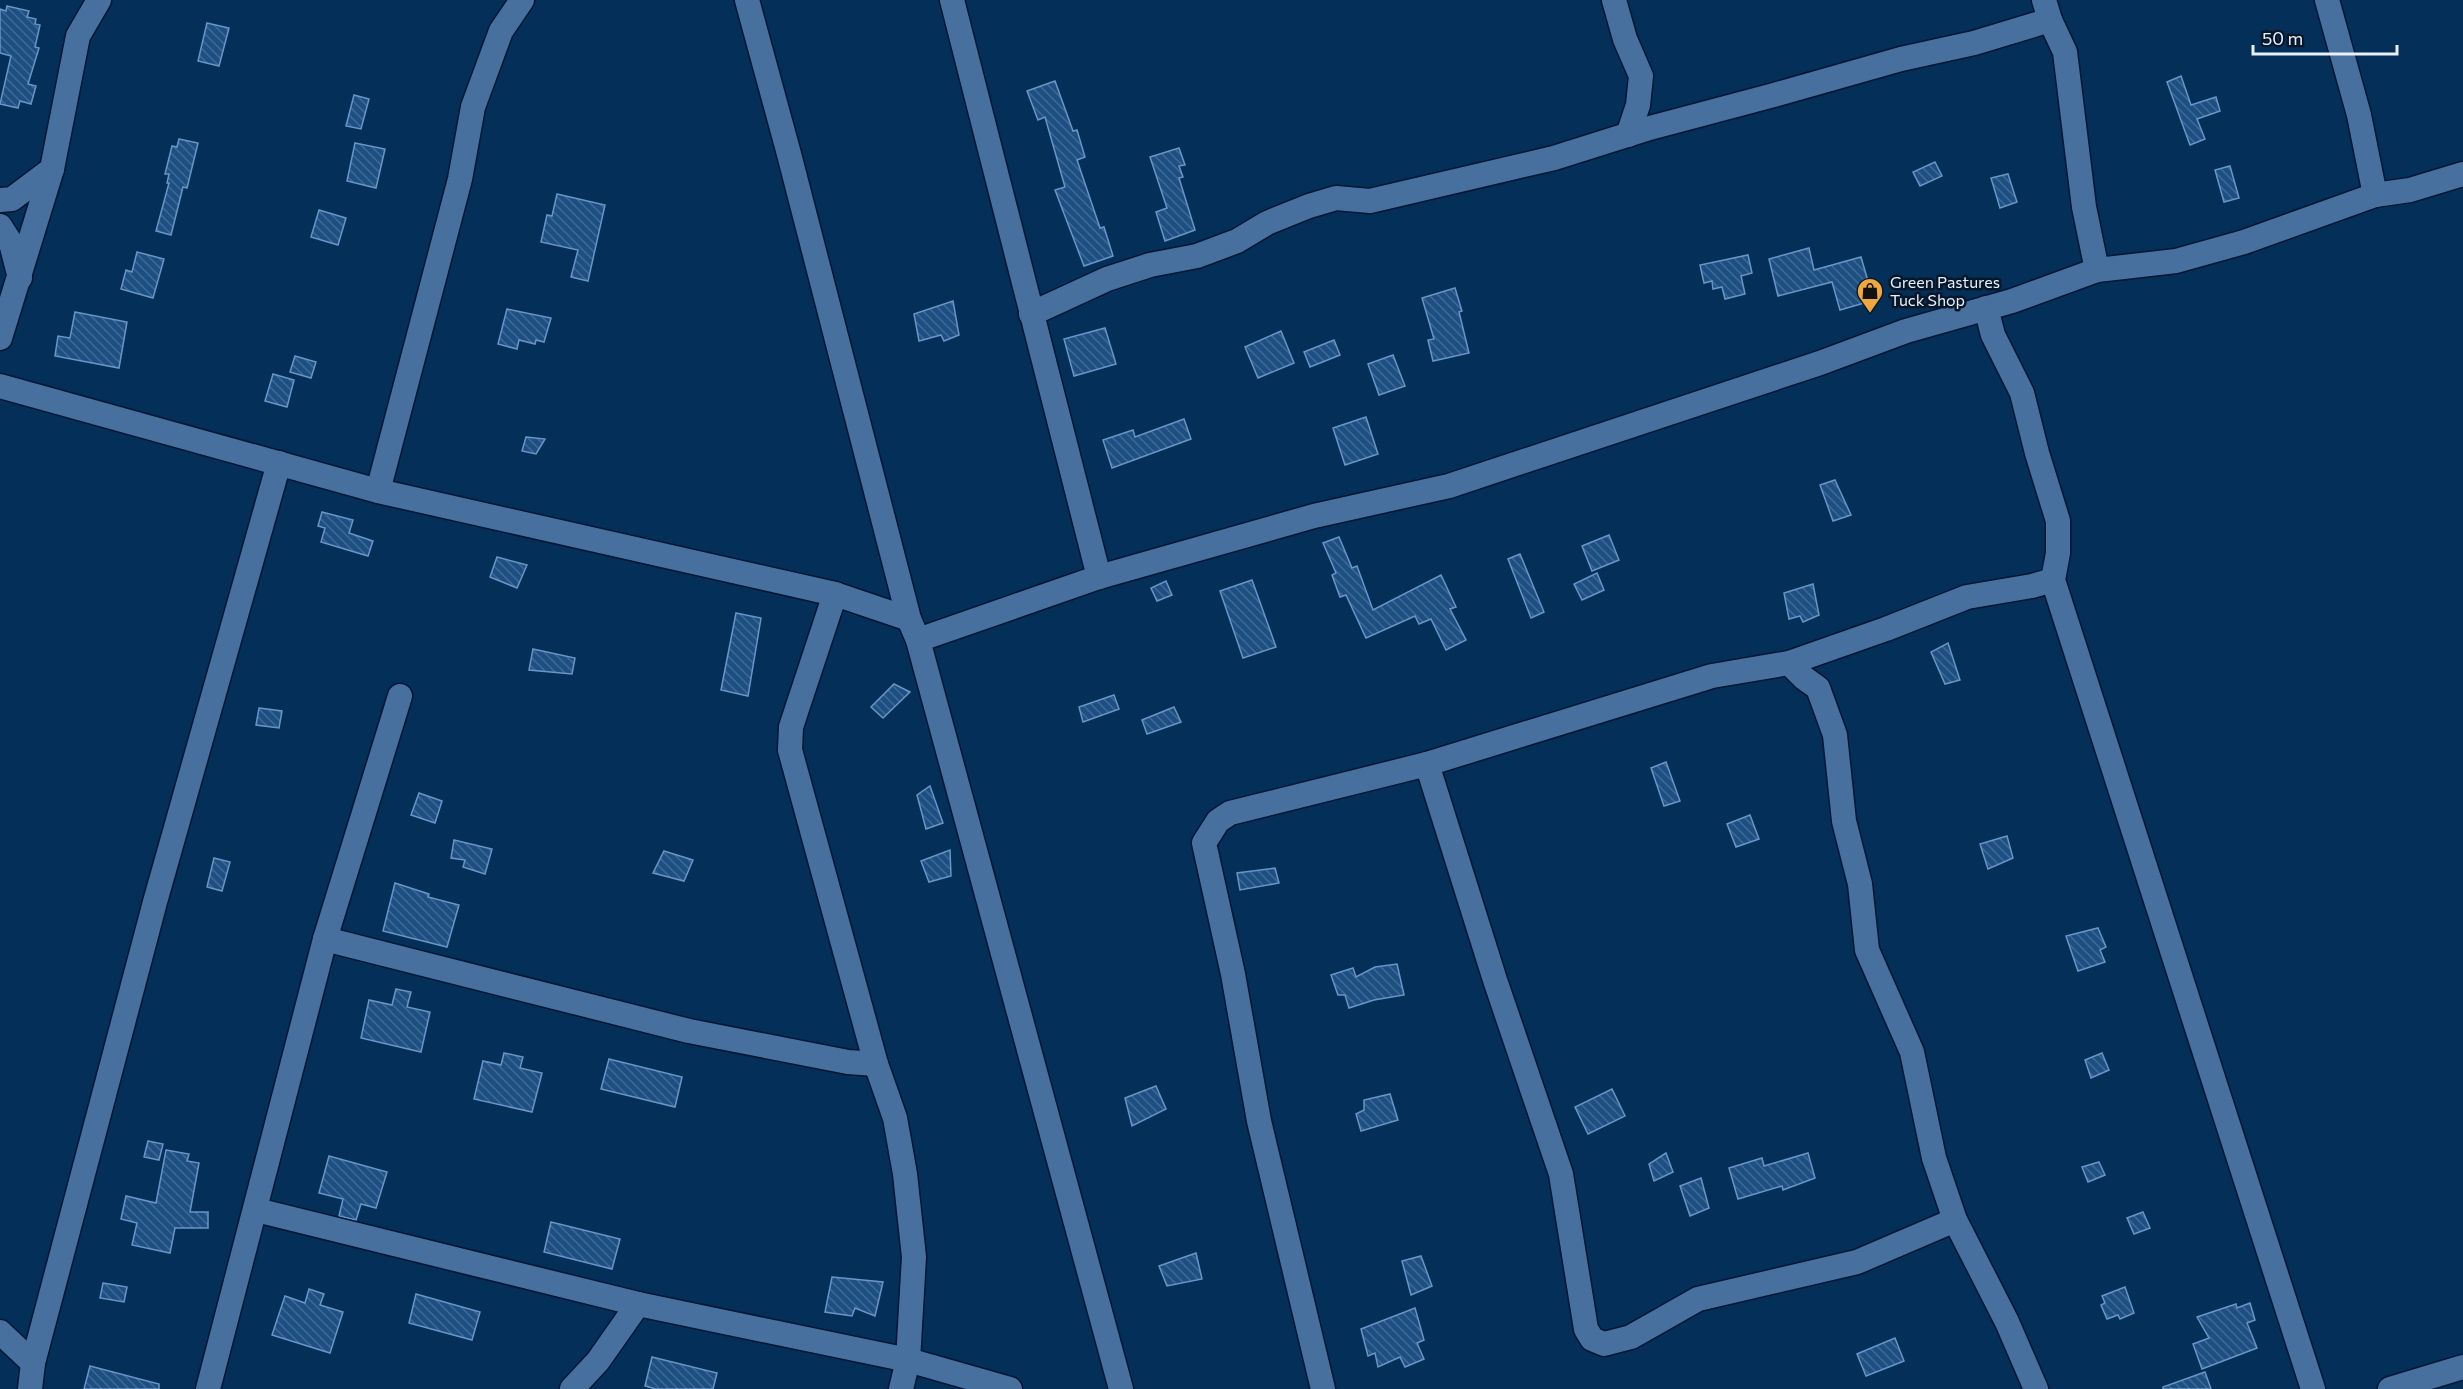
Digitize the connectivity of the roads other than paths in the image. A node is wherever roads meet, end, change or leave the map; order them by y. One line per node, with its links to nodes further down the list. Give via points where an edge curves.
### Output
1 (99, 0): 9 (street, via 78,36)
2 (522, 0): 21 (street, via 501,31 473,107 460,179)
3 (747, 0): 25 (street)
4 (952, 0): 17 (street)
5 (1614, 0): 8 (street, via 1641,75 1638,105)
6 (2327, 0): 11 (street, via 2359,115)
7 (2047, 10): 8 (street, via 1974,43 1901,58); 14 (street, via 2065,52 2084,207)
8 (1628, 135): 17 (street, via 1554,158 1407,194 1370,201 1336,198 1309,206 1237,241 1197,256 1107,279)
9 (52, 169): 12 (street, via 12,199); 15 (street)
10 (2463, 174): 11 (street, via 2410,190)
11 (2375, 195): 14 (street, via 2244,242 2176,261)
12 (0, 200)
13 (0, 226): 15 (street, via 10,243)
14 (2097, 270): 16 (street)
15 (20, 278): 18 (street)
16 (1986, 308): 22 (street, via 1906,331 1449,486 1314,516); 23 (street, via 1993,335 2022,393 2058,521)
17 (1031, 314): 22 (street)
18 (0, 338)
19 (0, 386): 20 (street)
20 (279, 463): 21 (street); 36 (street, via 155,902)
21 (378, 491): 24 (street)
22 (1098, 577): 25 (street)
23 (2053, 580): 26 (street, via 1966,597); 46 (street)
24 (835, 594): 25 (street); 30 (street, via 791,727 790,750)
25 (914, 630): 43 (street)
26 (1789, 663): 28 (street, via 1712,676); 32 (street, via 1818,688 1835,735 1844,821 1860,885 1868,950 1912,1052 1934,1158)
27 (399, 696): 29 (street)
28 (1427, 764): 32 (street, via 1561,1174 1586,1329 1592,1339 1604,1344 1631,1337 1698,1299 1857,1262); 44 (street, via 1230,813 1218,821 1204,843 1233,974 1259,1121)
29 (326, 939): 30 (street, via 689,1031); 31 (street)
30 (876, 1064): 35 (street, via 895,1118 914,1257)
31 (256, 1210): 33 (street); 39 (street)
32 (1955, 1220): 45 (street)
33 (638, 1304): 35 (street); 40 (street, via 598,1361)
34 (0, 1332): 36 (street)
35 (908, 1360): 41 (street); 42 (street)
36 (33, 1363): 38 (street)
37 (2463, 1367): 47 (street)
38 (30, 1389)
39 (208, 1389)
40 (572, 1389)
41 (901, 1389)
42 (1011, 1389)
43 (1121, 1389)
44 (1323, 1389)
45 (2036, 1389)
46 (2313, 1389)
47 (2390, 1389)

